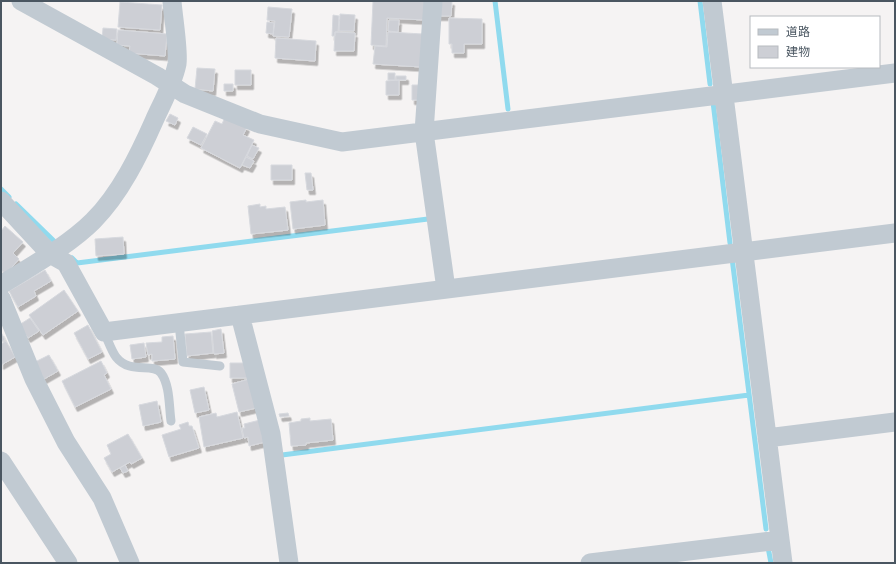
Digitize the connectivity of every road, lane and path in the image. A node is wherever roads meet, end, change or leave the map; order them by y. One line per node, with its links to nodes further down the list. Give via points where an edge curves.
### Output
1 (21, 1): 6 (street)
2 (172, 1): 6 (street, via 177,63)
3 (433, 1): 8 (street)
4 (712, 1): 7 (street)
5 (895, 73): 7 (street)
6 (171, 84): 8 (street, via 185,94 260,124 342,142); 12 (street, via 143,146 108,203 92,222)
7 (724, 93): 8 (street); 11 (street)
8 (424, 132): 14 (street)
9 (1, 201): 12 (street)
10 (895, 233): 11 (street)
11 (744, 252): 14 (street); 22 (street)
12 (50, 254): 13 (street); 18 (street, via 66,263)
13 (1, 285)
14 (446, 289): 16 (street)
15 (1, 298): 26 (street, via 34,379 66,442 102,498)
16 (240, 315): 17 (street); 27 (street, via 271,434)
17 (179, 323): 18 (street); 19 (lane, via 183,362)
18 (104, 332): 20 (lane, via 116,357 126,365 133,368 154,368 161,372 166,384)
19 (220, 366)
20 (171, 421)
21 (895, 422): 22 (street)
22 (767, 438): 24 (street)
23 (1, 462): 25 (street)
24 (780, 540): 28 (street); 29 (street)
25 (68, 563)
26 (130, 563)
27 (289, 563)
28 (590, 563)
29 (783, 563)

